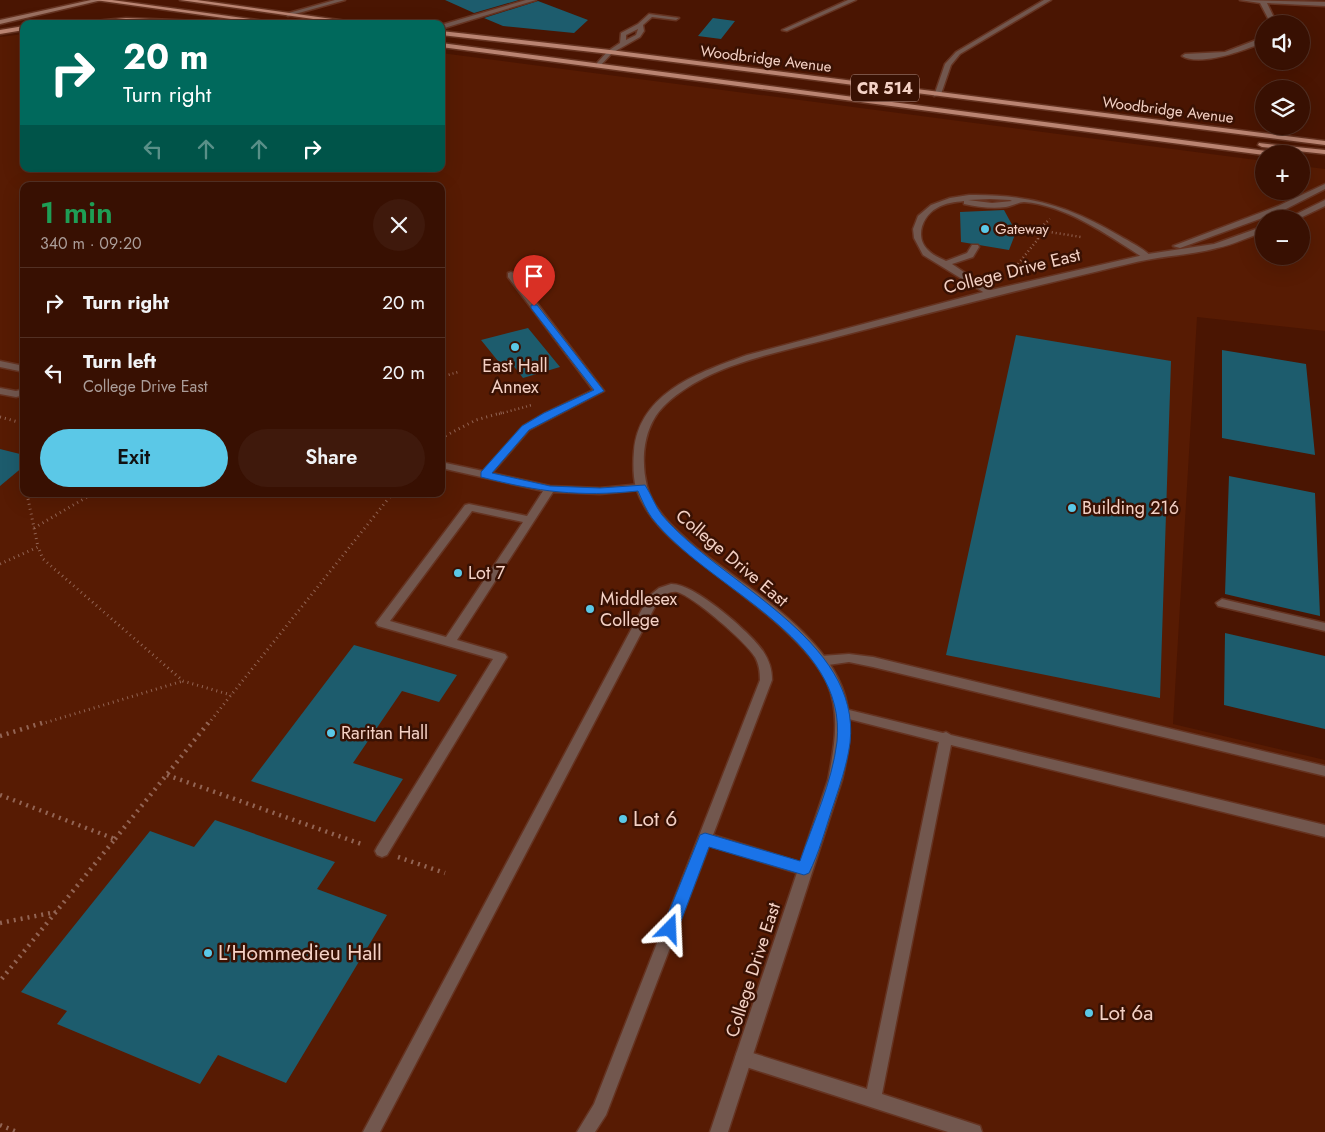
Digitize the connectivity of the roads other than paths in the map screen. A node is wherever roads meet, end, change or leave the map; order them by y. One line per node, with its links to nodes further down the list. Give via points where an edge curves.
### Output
1 (75, 0): 13 (street)
2 (99, 0): 15 (main road); 17 (street)
3 (183, 0): 11 (main road)
4 (342, 0): 11 (street)
5 (533, 0): 18 (street)
6 (853, 0): 20 (street)
7 (1048, 0): 28 (street, via 958,53 948,64)
8 (1243, 0): 9 (street)
9 (1263, 2): 10 (street); 12 (street)
10 (1325, 4)
11 (288, 14): 16 (main road)
12 (1270, 15)
13 (0, 16)
14 (676, 18): 25 (lane, via 651,15 622,34 623,44)
15 (252, 20)
16 (334, 20)
17 (0, 22)
18 (445, 26)
19 (20, 29): 21 (main road)
20 (785, 30)
21 (0, 32)
22 (445, 33): 25 (main road, Woodbridge Avenue / CR 514)
23 (1255, 43): 26 (street, via 1217,57)
24 (445, 45): 27 (main road, Woodbridge Avenue / CR 514)
25 (610, 52): 27 (lane); 28 (main road, Woodbridge Avenue / CR 514)
26 (1185, 56)
27 (598, 64): 29 (main road, Woodbridge Avenue / CR 514)
28 (937, 94): 30 (main road, Woodbridge Avenue / CR 514)
29 (1083, 127): 31 (main road, Woodbridge Avenue / CR 514); 32 (main road, via 1169,133)
30 (1325, 143)
31 (1255, 151)
32 (1325, 152)
33 (1310, 158): 34 (main road)
34 (1325, 160)
35 (1325, 186): 40 (street, via 1282,208)
36 (1325, 203): 37 (street)
37 (1310, 210)
38 (1255, 232): 40 (street, College Drive East, via 1216,246)
39 (975, 247): 41 (lane, via 970,256)
40 (1148, 257): 41 (lane, via 1076,215 1000,196 938,204 922,215 916,237 926,252); 43 (street, College Drive East)
41 (946, 264): 43 (lane)
42 (511, 275): 49 (lane, via 599,391 526,428)
43 (991, 293): 50 (street, College Drive East, via 751,357 680,387 653,410 644,429 638,445)
44 (0, 364): 45 (lane)
45 (20, 368)
46 (0, 390): 47 (lane)
47 (20, 393)
48 (445, 466): 49 (lane)
49 (485, 475): 51 (lane)
50 (641, 487): 51 (lane, via 600,491); 56 (street, College Drive East, via 656,515 677,538 794,633)
51 (550, 489): 52 (lane)
52 (529, 520): 55 (lane); 55 (lane, via 469,507 382,623)
53 (1222, 603): 54 (lane)
54 (1325, 626)
55 (448, 642): 62 (lane, via 501,657)
56 (820, 661): 57 (street, College Drive East, via 834,683); 59 (lane, via 849,658 873,662)
57 (841, 713): 58 (lane); 63 (street, College Drive East, via 843,742 835,780)
58 (946, 737): 60 (lane); 65 (lane)
59 (1325, 771)
60 (1325, 831)
61 (705, 839): 63 (lane); 66 (lane, via 766,680 766,669 749,642 689,592 676,588 655,596); 67 (lane, via 600,1108)
62 (382, 851)
63 (804, 869): 64 (street, College Drive East)
64 (743, 1058): 65 (lane); 68 (street, College Drive East)
65 (873, 1099): 69 (lane)
66 (371, 1132)
67 (585, 1132)
68 (719, 1132)
69 (974, 1132)

